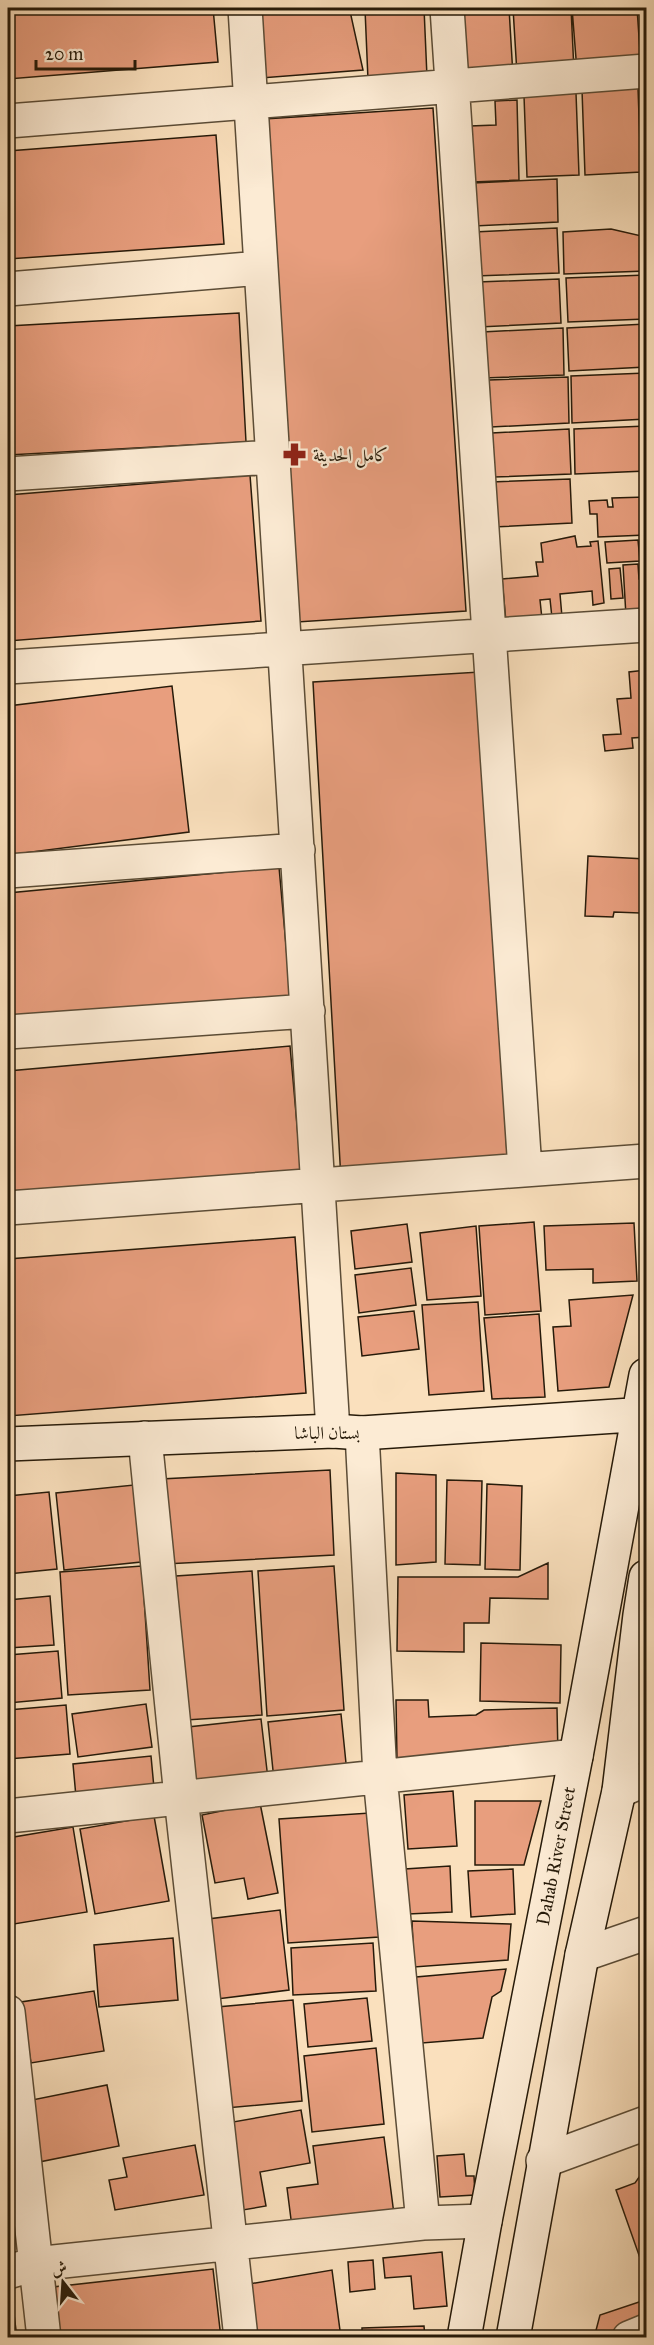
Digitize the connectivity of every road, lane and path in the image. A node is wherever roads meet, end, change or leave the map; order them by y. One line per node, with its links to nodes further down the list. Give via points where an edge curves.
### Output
1 (244, 8): 5 (street)
2 (447, 8): 4 (street)
3 (646, 71): 4 (street)
4 (453, 87): 5 (street); 12 (street)
5 (250, 102): 6 (street); 7 (street)
6 (8, 121)
7 (261, 268): 8 (street); 9 (street)
8 (8, 289)
9 (273, 457): 10 (street); 13 (street)
10 (8, 474)
11 (646, 625): 12 (street)
12 (489, 635): 13 (street); 20 (street)
13 (285, 648): 14 (street); 15 (street)
14 (8, 667)
15 (298, 850): 16 (street); 17 (street)
16 (8, 871)
17 (308, 1011): 18 (street); 21 (street)
18 (8, 1032)
19 (646, 1161): 20 (street)
20 (525, 1170): 21 (street)
21 (319, 1185): 22 (street); 25 (street)
22 (8, 1208)
23 (646, 1375): 24 (street, Dahab River Street)
24 (642, 1415): 25 (street, بستان الباشا); 30 (street, Dahab River Street)
25 (348, 1432): 26 (street, بستان الباشا); 31 (street)
26 (145, 1438): 27 (street, بستان الباشا); 33 (street)
27 (8, 1444)
28 (646, 1577): 29 (street)
29 (643, 1613): 32 (street)
30 (576, 1756): 31 (street); 40 (street, Dahab River Street)
31 (380, 1776): 33 (street); 41 (street)
32 (633, 1785): 36 (street)
33 (181, 1797): 34 (street); 42 (street)
34 (8, 1816)
35 (646, 1933): 36 (street)
36 (582, 1955): 39 (street)
37 (8, 2012): 43 (street)
38 (646, 2123): 39 (street)
39 (543, 2161): 48 (street)
40 (485, 2221): 41 (street); 47 (street, Dahab River Street)
41 (423, 2223): 42 (street)
42 (231, 2243): 43 (street); 46 (street)
43 (21, 2268): 45 (street)
44 (646, 2331): 49 (street)
45 (44, 2337)
46 (241, 2337)
47 (464, 2337)
48 (513, 2337)
49 (629, 2337)

